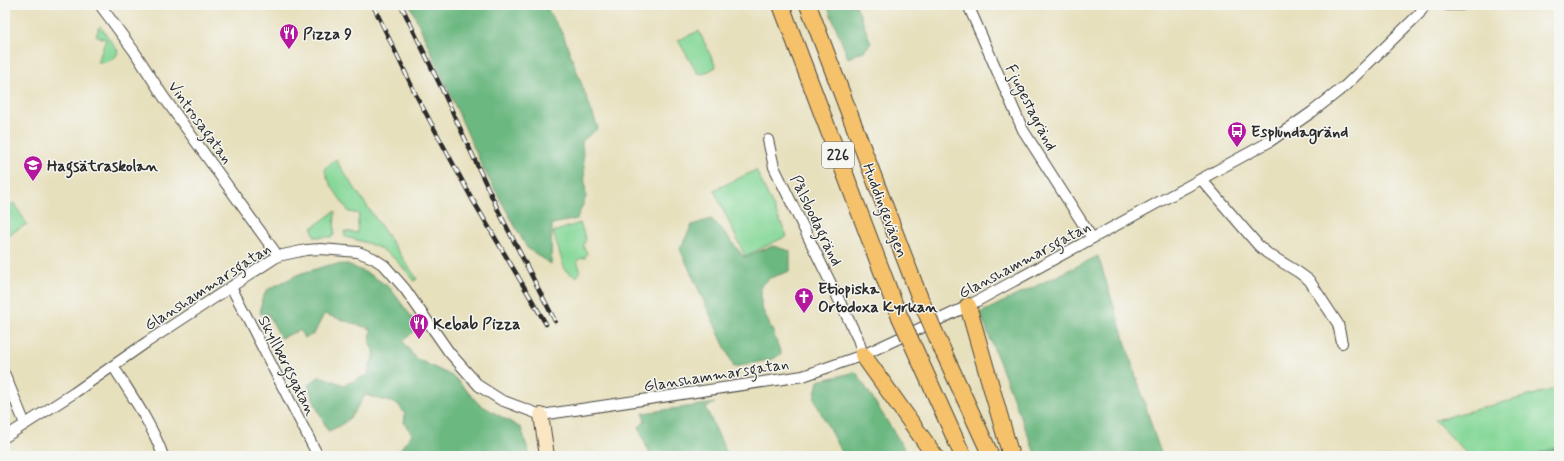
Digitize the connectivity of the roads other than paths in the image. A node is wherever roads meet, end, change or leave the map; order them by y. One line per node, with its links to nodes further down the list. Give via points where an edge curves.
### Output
1 (100, 5): 11 (street, Vintrosagatan)
2 (781, 5): 25 (main road, Huddingevägen / 226, bridge, via 895,306)
3 (808, 5): 26 (main road, Huddingevägen / 226, bridge, via 919,296)
4 (968, 5): 10 (street, Fjugestagränd, via 1023,130)
5 (1424, 5): 9 (street, Glanshammarsgatan, via 1419,14 1345,86 1312,112 1269,142)
6 (1447, 5): 7 (street)
7 (1462, 5)
8 (768, 140): 15 (street, Pålsbodagränd, via 774,167 858,339)
9 (1201, 179): 10 (street, Glanshammarsgatan); 14 (street, via 1258,245 1309,280 1338,324)
10 (1092, 238): 13 (street, Glanshammarsgatan)
11 (278, 256): 12 (street, Glanshammarsgatan); 18 (street, Glanshammarsgatan, via 321,249 358,252 373,258 385,266 405,289 449,352 479,386 501,400)
12 (231, 287): 16 (street, Glanshammarsgatan); 22 (street, Skyllbergsgatan)
13 (968, 306): 15 (street, Glanshammarsgatan); 27 (main road)
14 (1342, 343)
15 (863, 356): 18 (street, Glanshammarsgatan, via 803,376); 24 (main road)
16 (113, 366): 19 (street, Glanshammarsgatan); 21 (street, via 139,408)
17 (5, 375): 19 (street)
18 (541, 415): 23 (street)
19 (25, 424): 20 (street, Glanshammarsgatan)
20 (5, 437)
21 (163, 456)
22 (318, 456)
23 (547, 456)
24 (935, 456)
25 (963, 456)
26 (991, 456)
27 (1011, 456)

